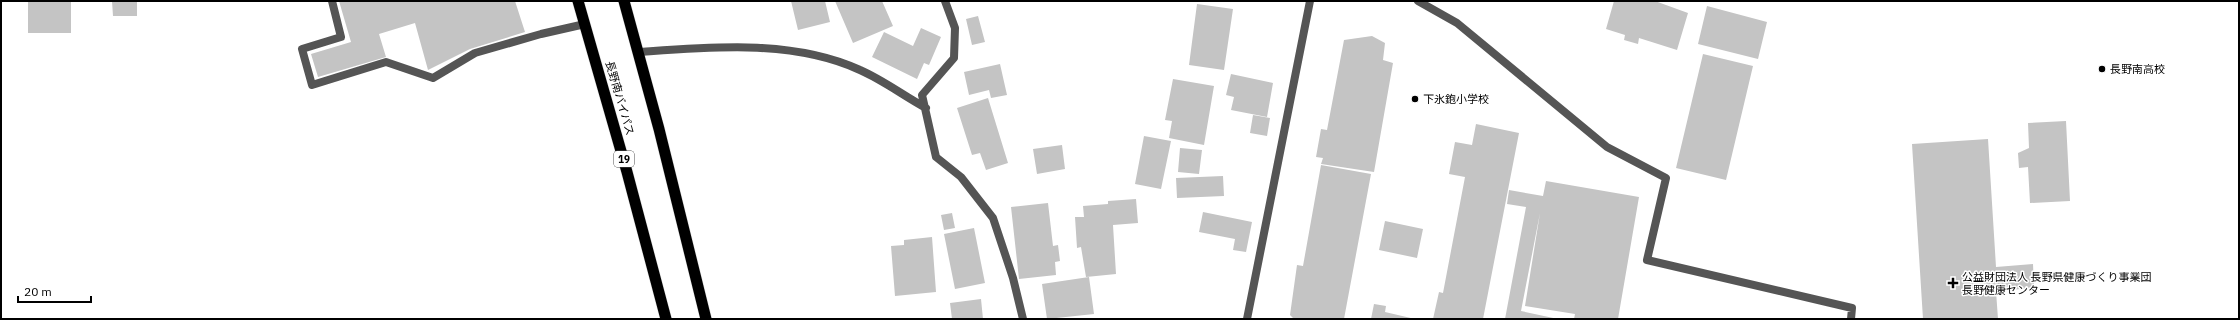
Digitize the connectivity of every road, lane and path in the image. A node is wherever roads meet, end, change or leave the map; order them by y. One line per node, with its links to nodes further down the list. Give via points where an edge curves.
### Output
1 (332, 1): 7 (street, via 341,37 302,49 312,85 386,62 433,78 475,53)
2 (578, 1): 7 (highway, 長野南バイパス / 19)
3 (624, 1): 8 (highway)
4 (945, 1): 9 (street, via 955,28 954,58 922,95)
5 (1310, 1): 13 (street)
6 (1418, 1): 14 (street, via 1457,23 1607,146 1666,178 1647,260 1852,308)
7 (585, 24): 10 (highway, 長野南バイパス / 19)
8 (638, 52): 9 (street, via 731,46 817,55 860,70); 11 (highway)
9 (926, 108): 12 (street, via 936,157 961,177 993,218 1013,278)
10 (666, 319)
11 (706, 319)
12 (1023, 319)
13 (1247, 319)
14 (1852, 319)

